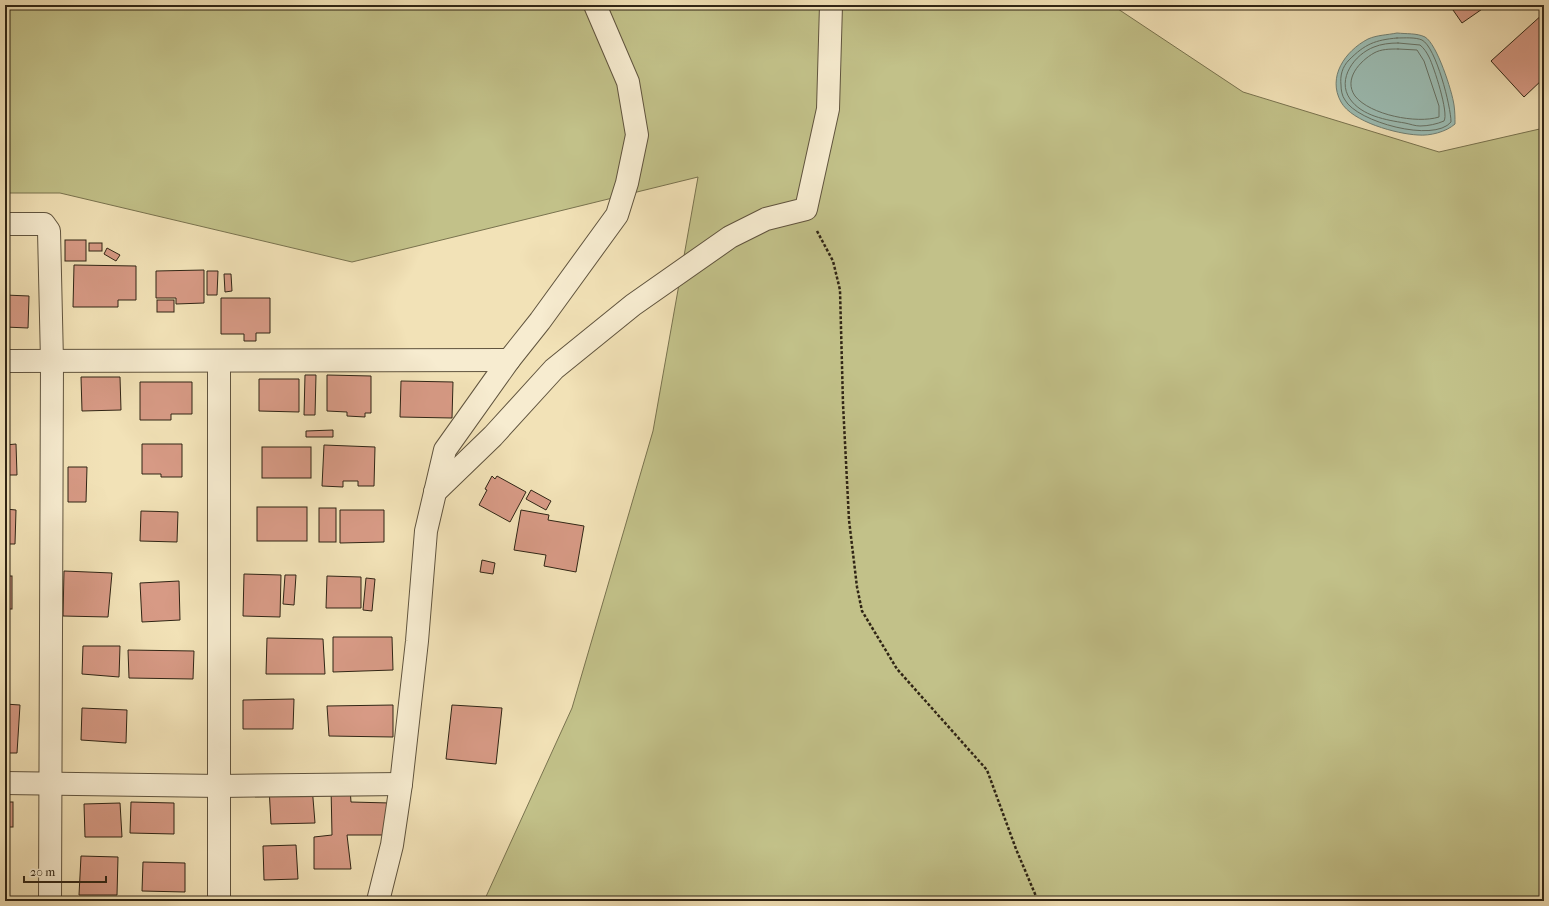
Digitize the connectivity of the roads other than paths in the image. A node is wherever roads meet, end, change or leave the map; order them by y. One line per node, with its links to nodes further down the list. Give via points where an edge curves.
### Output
1 (595, 5): 4 (street, via 628,82 636,136 627,183 618,215)
2 (831, 5): 8 (street, via 828,109 806,209 766,219 730,237 633,305 554,369 493,436)
3 (5, 224): 6 (street, via 44,224 49,231)
4 (509, 360): 7 (street); 8 (street, via 446,450)
5 (5, 361): 6 (street)
6 (52, 361): 7 (street); 10 (street)
7 (219, 361): 12 (street)
8 (435, 492): 11 (street, via 426,531)
9 (5, 783): 10 (street)
10 (50, 783): 12 (street); 13 (street)
11 (401, 784): 12 (street); 15 (street, via 392,845)
12 (220, 786): 14 (street)
13 (50, 901)
14 (219, 901)
15 (378, 901)

